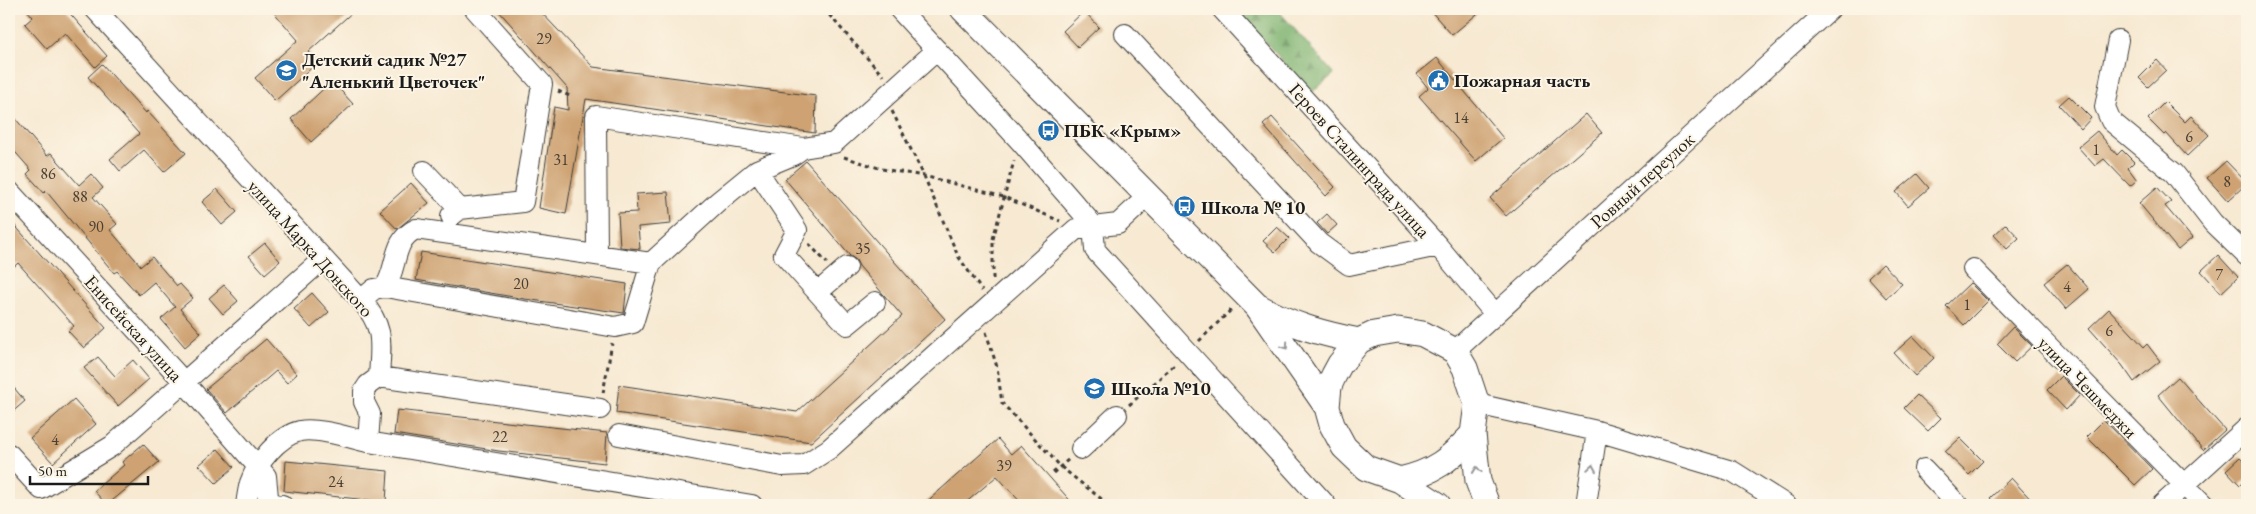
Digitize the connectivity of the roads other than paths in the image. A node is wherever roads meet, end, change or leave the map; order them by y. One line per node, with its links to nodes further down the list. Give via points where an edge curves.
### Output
1 (95, 9): 21 (street, улица Марка Донского)
2 (475, 9): 15 (street, via 542,84 523,202)
3 (899, 9): 9 (street)
4 (963, 9): 14 (main road)
5 (1222, 9): 18 (street, Героев Сталинграда улица)
6 (1830, 9): 30 (street, Ровный переулок)
7 (1125, 34): 18 (street, via 1319,243 1349,265)
8 (2118, 40): 20 (street, via 2105,107 2111,121 2174,173 2213,223)
9 (937, 50): 10 (street, via 834,143); 16 (street, via 1020,141)
10 (809, 148): 12 (street); 19 (street, via 596,116)
11 (424, 170): 15 (street)
12 (757, 170): 22 (street); 26 (street, via 797,230 784,255)
13 (9, 191): 34 (street, Енисейская улица)
14 (1148, 197): 16 (street, via 1118,224); 28 (main road)
15 (460, 209): 17 (street)
16 (1085, 227): 42 (street, via 829,449 804,464 782,466); 53 (street, via 1095,250)
17 (434, 231): 19 (street); 25 (street, via 408,233 399,244 393,272)
18 (1438, 246): 30 (street, Героев Сталинграда улица)
19 (597, 255): 22 (street)
20 (2247, 256)
21 (323, 259): 27 (street, улица Марка Донского); 34 (street)
22 (651, 263): 25 (street, via 633,323 615,327)
23 (1973, 269): 49 (street, улица Чешмеджи)
24 (842, 271): 26 (street)
25 (385, 287): 27 (street, via 374,289)
26 (818, 292): 29 (street, via 847,324)
27 (361, 300): 33 (street, улица Марка Донского, via 374,315 381,340)
28 (1251, 301): 31 (main road, via 1282,320 1308,330); 36 (main road, one-way to 36)
29 (875, 302)
30 (1495, 314): 32 (street, Ровный переулок)
31 (1359, 341): 32 (main road, via 1384,331 1398,330 1423,334); 36 (main road, via 1334,375 1329,386)
32 (1455, 351): 35 (main road, via 1466,368)
33 (379, 377): 37 (street); 43 (street, via 364,391 364,402 370,414)
34 (185, 383): 45 (street, via 112,446 41,490); 46 (street, Енисейская улица)
35 (1477, 404): 40 (street); 41 (main road)
36 (1327, 407): 48 (main road, via 1336,436 1355,458 1366,468)
37 (600, 409)
38 (1117, 415): 44 (street)
39 (2247, 428): 49 (street)
40 (1597, 431): 56 (street, one-way to 40); 57 (street, via 1732,471)
41 (1472, 434): 48 (main road, via 1437,468); 55 (main road, one-way to 41, via 1478,481)
42 (619, 435)
43 (368, 442): 46 (street, via 299,431 282,441); 52 (street)
44 (1081, 449)
45 (9, 454)
46 (258, 466): 50 (street); 51 (street, Енисейская улица, via 266,476 268,497 273,504)
47 (1924, 468): 58 (street)
48 (1400, 480): 54 (main road)
49 (2184, 485): 59 (street); 60 (street, улица Чешмеджи)
50 (246, 505)
51 (282, 505)
52 (752, 505)
53 (1326, 505)
54 (1438, 505)
55 (1487, 505)
56 (1586, 505)
57 (1786, 505)
58 (1958, 505)
59 (2162, 505)
60 (2204, 505)

